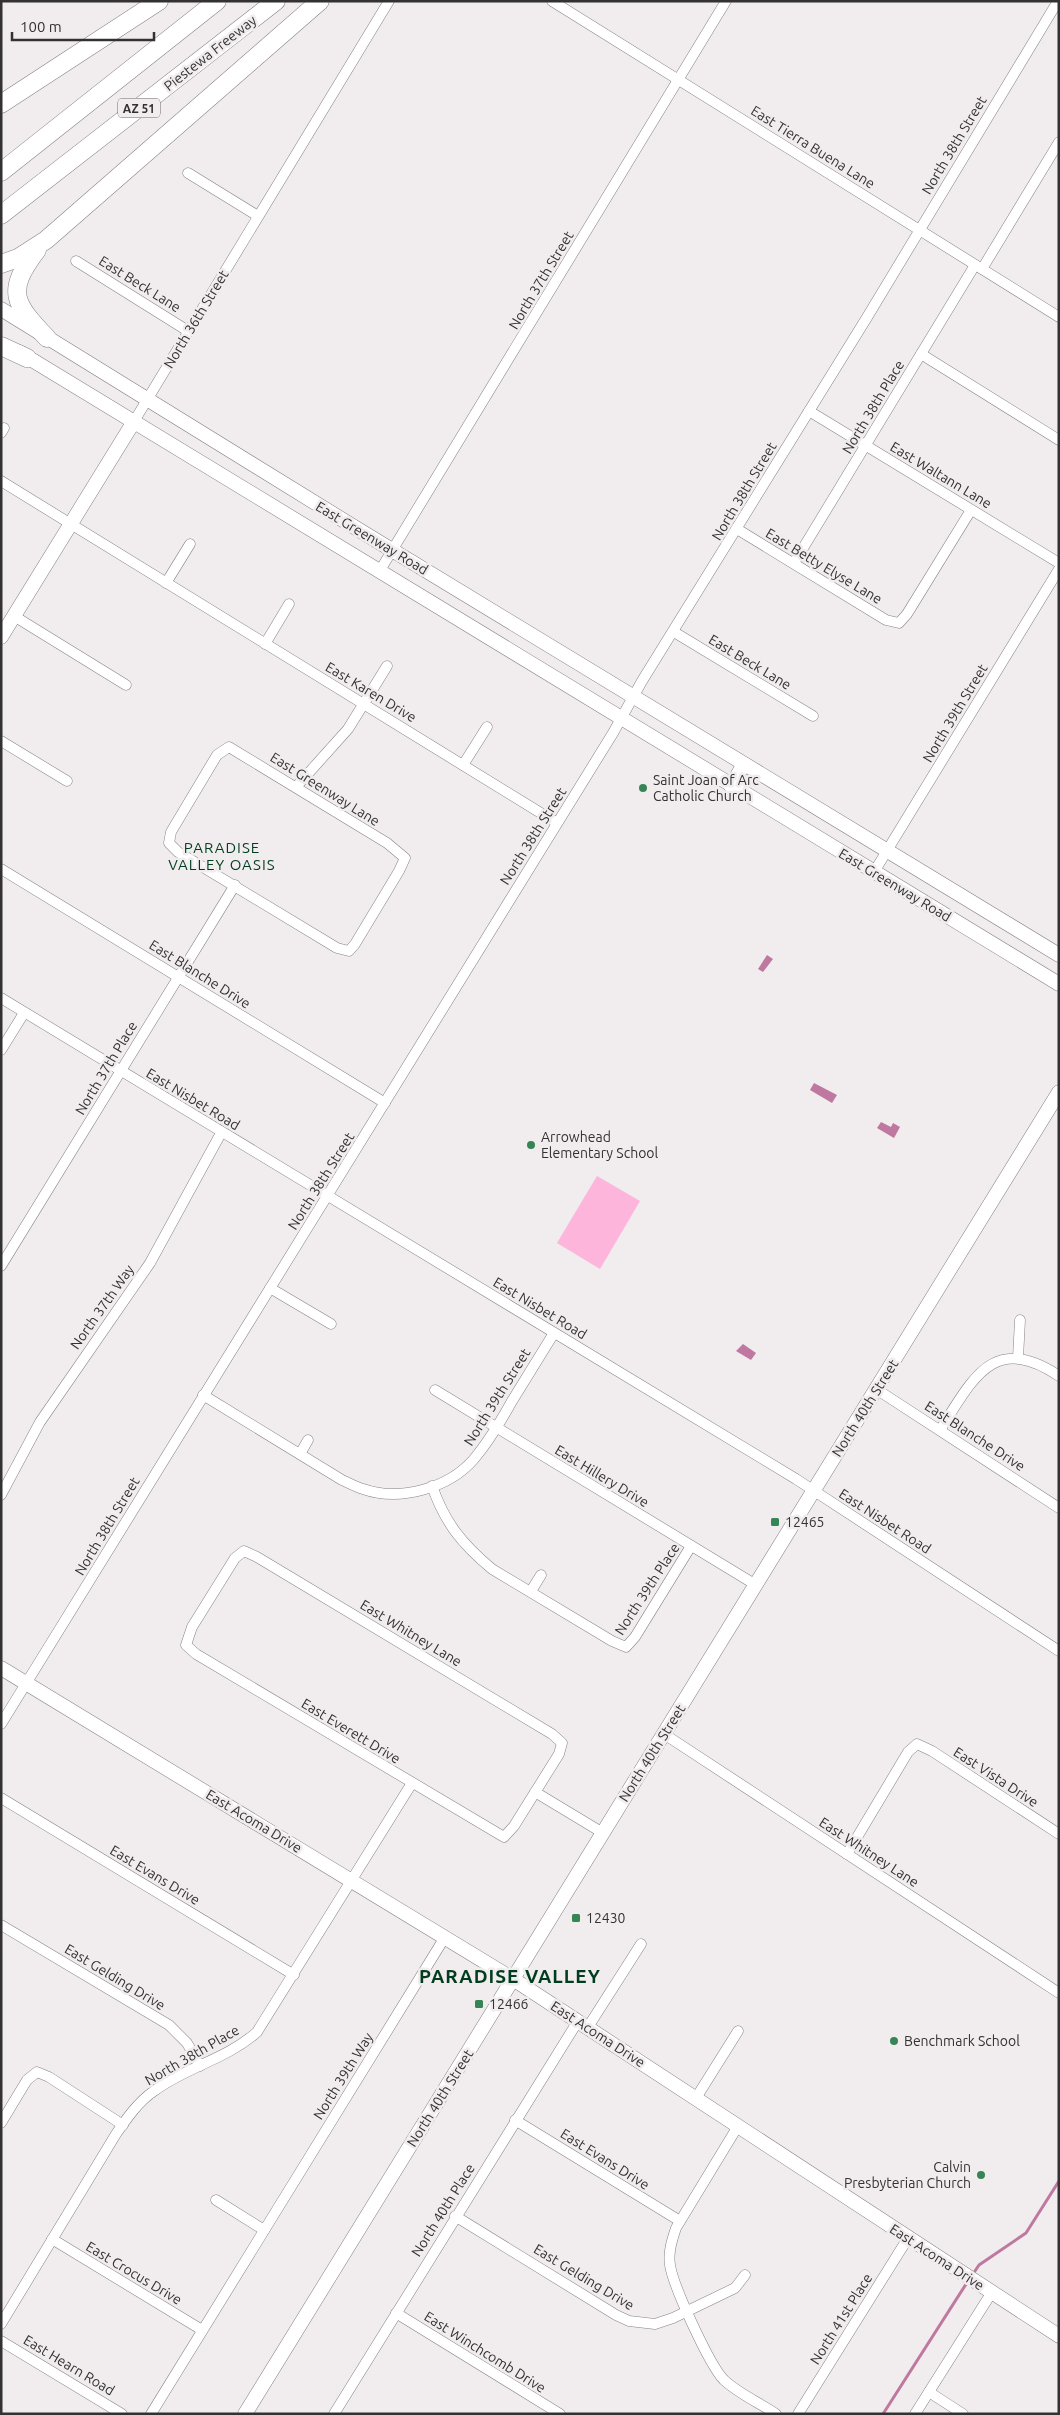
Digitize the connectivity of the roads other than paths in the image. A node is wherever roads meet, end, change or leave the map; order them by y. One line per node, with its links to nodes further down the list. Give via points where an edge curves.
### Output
1 (159, 1): 10 (highway)
2 (217, 1): 12 (highway, AZ 51)
3 (276, 1): 14 (highway, Piestewa Freeway / AZ 51)
4 (320, 1): 17 (highway)
5 (389, 1): 15 (street, North 36th Street)
6 (552, 1): 9 (street, East Tierra Buena Lane)
7 (726, 1): 9 (street, North 37th Street)
8 (1058, 1): 16 (street, North 38th Street)
9 (678, 80): 16 (street, East Tierra Buena Lane); 39 (street, North 37th Street)
10 (1, 104)
11 (1059, 142): 20 (street, North 38th Place)
12 (1, 172)
13 (188, 173): 15 (street)
14 (1, 215)
15 (258, 216): 23 (street, North 36th Street)
16 (919, 230): 20 (street, East Tierra Buena Lane); 30 (street, North 38th Street)
17 (46, 240): 19 (highway, via 18,258); 24 (highway, via 21,274 17,292 24,313)
18 (76, 261): 23 (street, East Beck Lane)
19 (1, 264)
20 (978, 267): 22 (street, East Tierra Buena Lane); 27 (street, North 38th Place)
21 (1, 309): 24 (main road, East Greenway Road)
22 (1059, 317)
23 (188, 331): 29 (street, North 36th Street)
24 (48, 338): 29 (main road, East Greenway Road)
25 (1, 341): 28 (main road, East Greenway Road)
26 (1, 346): 28 (highway)
27 (921, 354): 32 (street); 33 (street, North 38th Place)
28 (27, 358): 31 (main road, East Greenway Road)
29 (147, 400): 31 (street, North 36th Street); 39 (main road, East Greenway Road)
30 (809, 411): 33 (street, East Waltann Lane); 37 (street, North 38th Street)
31 (133, 423): 36 (main road, North 36th Street); 43 (main road, East Greenway Road)
32 (1059, 440)
33 (865, 445): 35 (street, East Waltann Lane); 40 (street, North 38th Place)
34 (1, 481): 36 (street, East Karen Drive)
35 (970, 510): 40 (street, East Betty Elyse Lane, via 899,623 886,620); 41 (street, East Waltann Lane)
36 (70, 524): 44 (street, East Karen Drive); 46 (main road, North 36th Street)
37 (737, 529): 40 (street, East Betty Elyse Lane); 47 (street, North 38th Street)
38 (190, 544): 44 (street)
39 (392, 550): 43 (street, North 37th Street); 52 (main road, East Greenway Road)
40 (794, 563)
41 (1059, 563)
42 (1059, 569): 64 (street, North 39th Street)
43 (379, 572): 55 (main road, East Greenway Road)
44 (166, 583): 49 (street, East Karen Drive)
45 (289, 604): 49 (street)
46 (14, 616): 48 (main road, North 36th Street); 51 (street)
47 (674, 632): 52 (street, North 38th Street); 54 (street, East Beck Lane)
48 (1, 637)
49 (265, 644): 53 (street, East Karen Drive)
50 (387, 666): 53 (street)
51 (126, 684)
52 (634, 697): 55 (street, North 38th Street); 58 (main road, East Greenway Road)
53 (364, 704): 59 (street, East Karen Drive); 62 (street, via 348,729)
54 (813, 716)
55 (621, 719): 61 (main road, East Greenway Road); 63 (street, North 38th Street)
56 (487, 727): 59 (street)
57 (1, 741): 60 (street)
58 (744, 764): 61 (main road); 64 (main road, East Greenway Road)
59 (464, 765): 63 (street, East Karen Drive)
60 (67, 781)
61 (731, 786): 66 (main road, East Greenway Road)
62 (296, 787): 67 (street, East Greenway Lane, via 229,748 217,755 171,832 169,843 178,852); 67 (street, East Greenway Lane, via 387,843 405,858 355,944 349,951 337,948)
63 (557, 823): 76 (street, North 38th Street)
64 (887, 850): 66 (street, North 39th Street); 68 (main road, East Greenway Road)
65 (1, 869): 69 (street, East Blanche Drive)
66 (874, 872): 70 (main road, East Greenway Road)
67 (235, 885): 69 (street, North 37th Place)
68 (1059, 955)
69 (179, 976): 74 (street, North 37th Place); 76 (street, East Blanche Drive)
70 (1059, 984)
71 (1, 998): 72 (street, East Nisbet Road)
72 (24, 1012): 73 (street); 74 (street, East Nisbet Road)
73 (1, 1050)
74 (120, 1071): 77 (street, East Nisbet Road); 79 (street, North 37th Place)
75 (1059, 1092): 86 (main road, North 40th Street)
76 (385, 1103): 78 (street, North 38th Street)
77 (221, 1133): 78 (street, East Nisbet Road); 95 (street, North 37th Way, via 155,1255 40,1422)
78 (328, 1196): 80 (street, North 38th Street); 83 (street, East Nisbet Road)
79 (1, 1266)
80 (270, 1288): 82 (street); 88 (street, North 38th Street)
81 (1020, 1320): 84 (street)
82 (331, 1324)
83 (554, 1333): 89 (street, North 39th Street); 94 (street, East Nisbet Road)
84 (1018, 1358): 85 (street, via 1035,1361); 90 (street, via 996,1362 976,1377)
85 (1059, 1376)
86 (876, 1389): 90 (street, East Blanche Drive); 94 (main road, North 40th Street)
87 (435, 1390): 89 (street, East Hillery Drive)
88 (203, 1395): 92 (street, North 39th Street); 104 (street, North 38th Street)
89 (496, 1428): 93 (street, North 39th Street, via 462,1470 445,1482); 97 (street, East Hillery Drive)
90 (940, 1430): 96 (street, East Blanche Drive)
91 (308, 1440): 92 (street)
92 (300, 1454): 93 (street, North 39th Street, via 363,1489 380,1493 416,1492)
93 (432, 1486): 101 (street, via 452,1530 464,1545 492,1569)
94 (813, 1490): 100 (main road, North 40th Street); 102 (street, East Nisbet Road)
95 (1, 1495)
96 (1059, 1508)
97 (691, 1546): 100 (street, East Hillery Drive); 101 (street, North 39th Place, via 635,1637 626,1646 612,1641)
98 (244, 1551): 107 (street, East Everett Drive, via 235,1558 211,1596 192,1627 186,1645); 108 (street, East Whitney Lane, via 552,1734 562,1743 559,1754)
99 (541, 1575): 101 (street)
100 (756, 1585): 106 (main road, North 40th Street)
101 (531, 1591)
102 (1059, 1651)
103 (1, 1668): 104 (main road, East Acoma Drive)
104 (27, 1683): 105 (street); 113 (main road, East Acoma Drive)
105 (1, 1724)
106 (664, 1734): 110 (main road, North 40th Street); 112 (street, East Whitney Lane)
107 (412, 1783): 108 (street, East Everett Drive, via 504,1837); 113 (street, North 38th Place)
108 (535, 1792): 110 (street)
109 (1, 1798): 117 (street, East Evans Drive)
110 (603, 1833): 118 (main road, North 40th Street)
111 (1059, 1834): 112 (street, East Vista Drive, via 917,1744 908,1752)
112 (847, 1854): 119 (street, East Whitney Lane)
113 (352, 1881): 115 (main road, East Acoma Drive); 117 (street, North 38th Place)
114 (1, 1925): 122 (street, East Gelding Drive, via 169,2025 187,2043)
115 (445, 1937): 118 (main road, East Acoma Drive); 131 (street, North 39th Way)
116 (641, 1944): 120 (street, North 40th Place)
117 (294, 1974): 122 (street, North 38th Place, via 257,2032 228,2053)
118 (513, 1979): 120 (main road, East Acoma Drive); 146 (main road, North 40th Street)
119 (1059, 1992)
120 (583, 2024): 123 (main road, East Acoma Drive); 124 (street, North 40th Place)
121 (738, 2031): 123 (street)
122 (200, 2066): 126 (street, North 38th Place, via 153,2091)
123 (696, 2098): 127 (main road, East Acoma Drive)
124 (515, 2120): 129 (street, North 40th Place); 130 (street, East Evans Drive)
125 (1, 2123): 126 (street, via 27,2080 36,2072)
126 (123, 2124): 133 (street, North 38th Place)
127 (738, 2126): 130 (street); 132 (main road, East Acoma Drive)
128 (216, 2200): 131 (street)
129 (455, 2216): 136 (street, East Gelding Drive, via 629,2321 655,2324); 137 (street, North 40th Place)
130 (680, 2221): 136 (street, via 672,2240 670,2263)
131 (264, 2230): 139 (street, North 39th Way)
132 (908, 2238): 135 (main road, East Acoma Drive); 149 (street, North 41st Place)
133 (52, 2239): 138 (street, North 38th Place); 139 (street, East Crocus Drive)
134 (745, 2275): 136 (street, East Gelding Drive, via 735,2288)
135 (988, 2290): 140 (main road, East Acoma Drive); 142 (street)
136 (687, 2312): 148 (street, via 724,2380)
137 (396, 2313): 143 (street, North 40th Place); 147 (street, East Winchcomb Drive)
138 (1, 2324)
139 (202, 2330): 145 (street, North 39th Way)
140 (1057, 2332)
141 (1, 2341): 144 (street, East Hearn Road)
142 (929, 2392): 150 (street); 151 (street)
143 (338, 2412)
144 (122, 2414)
145 (151, 2414)
146 (245, 2414)
147 (560, 2414)
148 (776, 2414)
149 (798, 2414)
150 (915, 2414)
151 (963, 2414)

